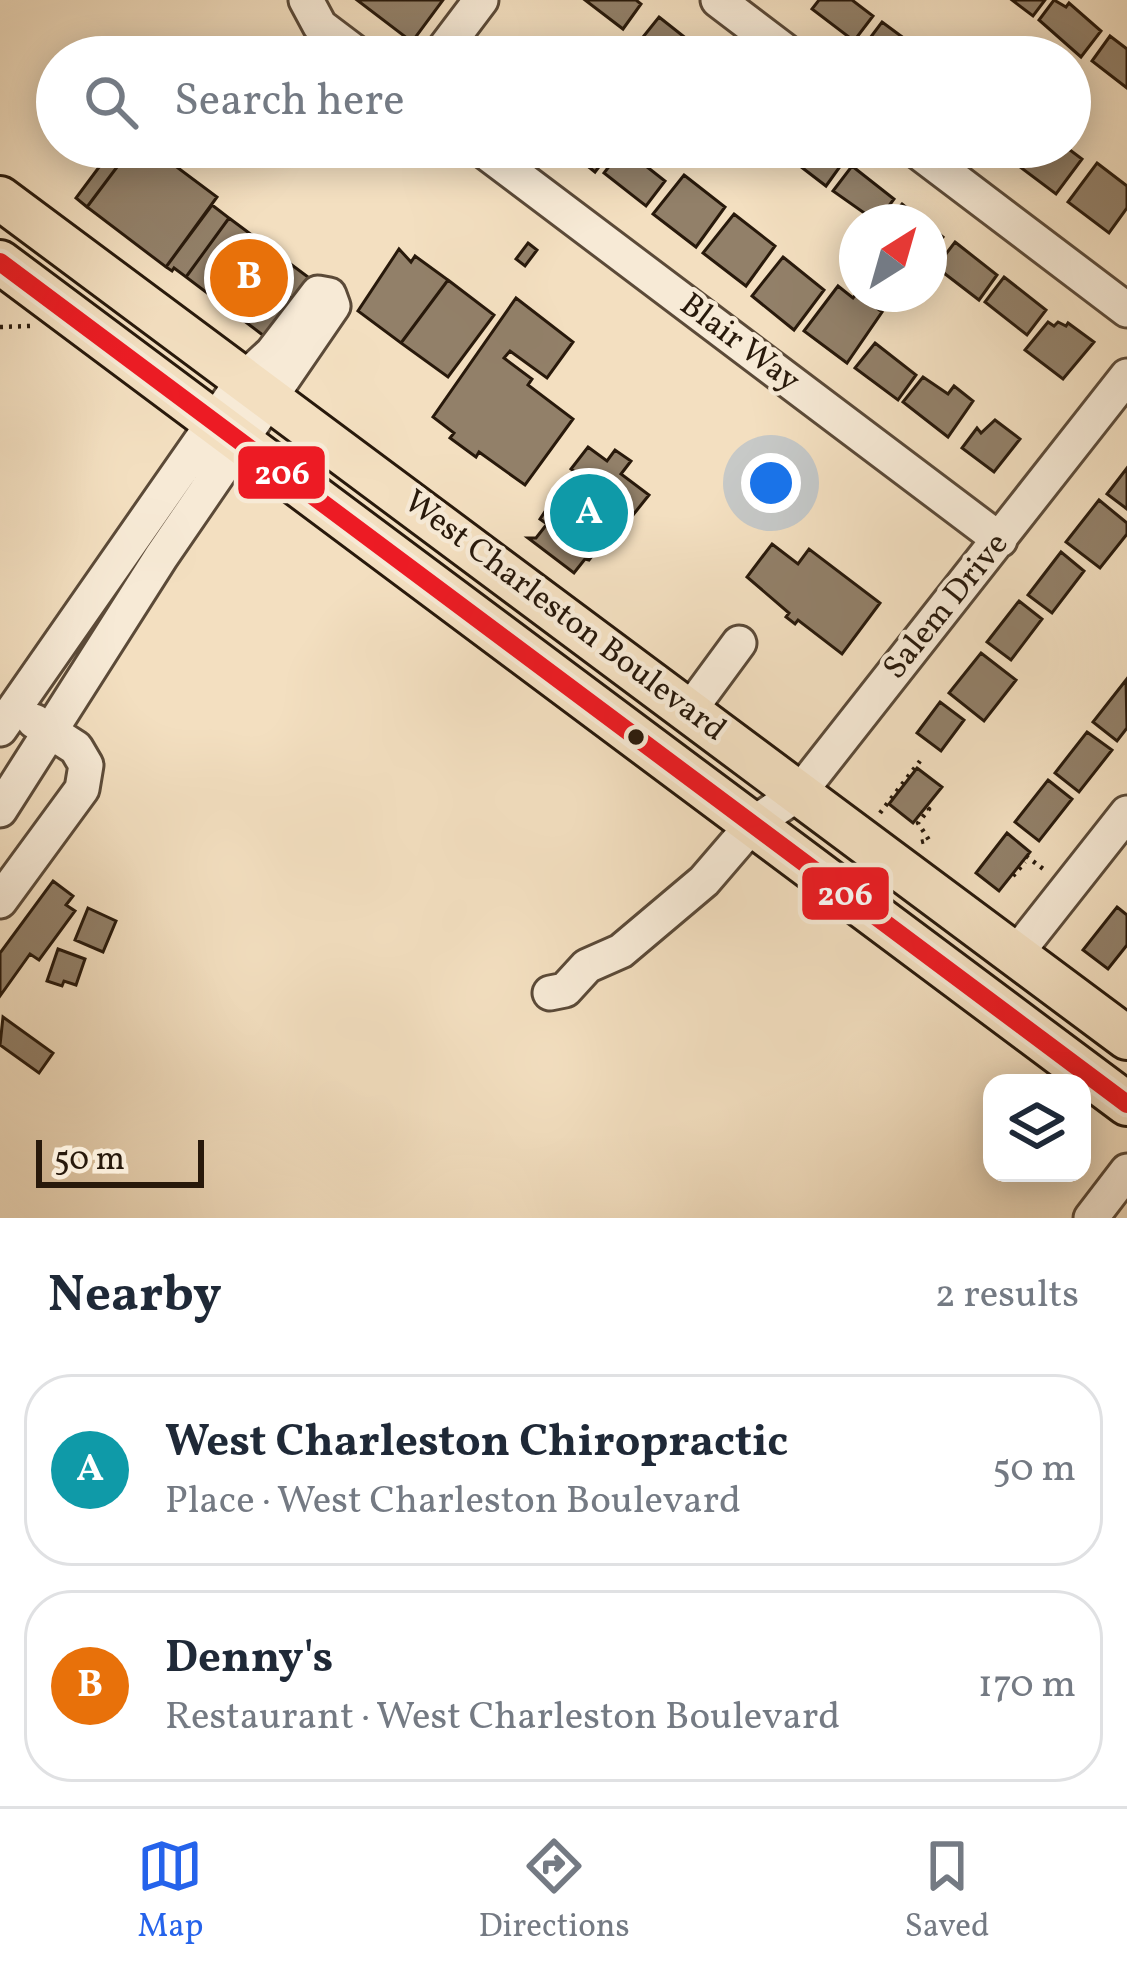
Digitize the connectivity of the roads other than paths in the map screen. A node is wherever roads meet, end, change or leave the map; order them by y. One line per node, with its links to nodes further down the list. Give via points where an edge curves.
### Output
1 (306, 0): 4 (street)
2 (482, 0): 5 (street)
3 (718, 0): 6 (street)
4 (333, 36)
5 (454, 36)
6 (765, 36)
7 (507, 168): 15 (street, Blair Way)
8 (940, 168): 11 (street)
9 (0, 198): 13 (main road, West Charleston Boulevard)
10 (0, 262): 14 (main road, West Charleston Boulevard)
11 (1127, 310)
12 (1127, 376): 15 (street, Salem Drive)
13 (257, 389): 14 (street); 17 (main road, West Charleston Boulevard)
14 (226, 431): 18 (street); 19 (street); 23 (main road, West Charleston Boulevard)
15 (1000, 540): 20 (street, Salem Drive)
16 (739, 643): 17 (street)
17 (689, 711): 20 (main road, West Charleston Boulevard)
18 (8, 719): 19 (street)
19 (51, 733): 21 (street); 24 (street, via 86,765 82,789)
20 (799, 793): 23 (street, Salem Drive); 25 (main road, West Charleston Boulevard)
21 (0, 810)
22 (1127, 813): 25 (street)
23 (753, 824): 26 (street, Salem Drive, via 715,870 621,951); 28 (main road, West Charleston Boulevard)
24 (0, 901)
25 (1016, 955): 27 (main road, West Charleston Boulevard)
26 (550, 993)
27 (1127, 1038)
28 (1127, 1104)
29 (1127, 1171): 30 (street)
30 (1091, 1218)

